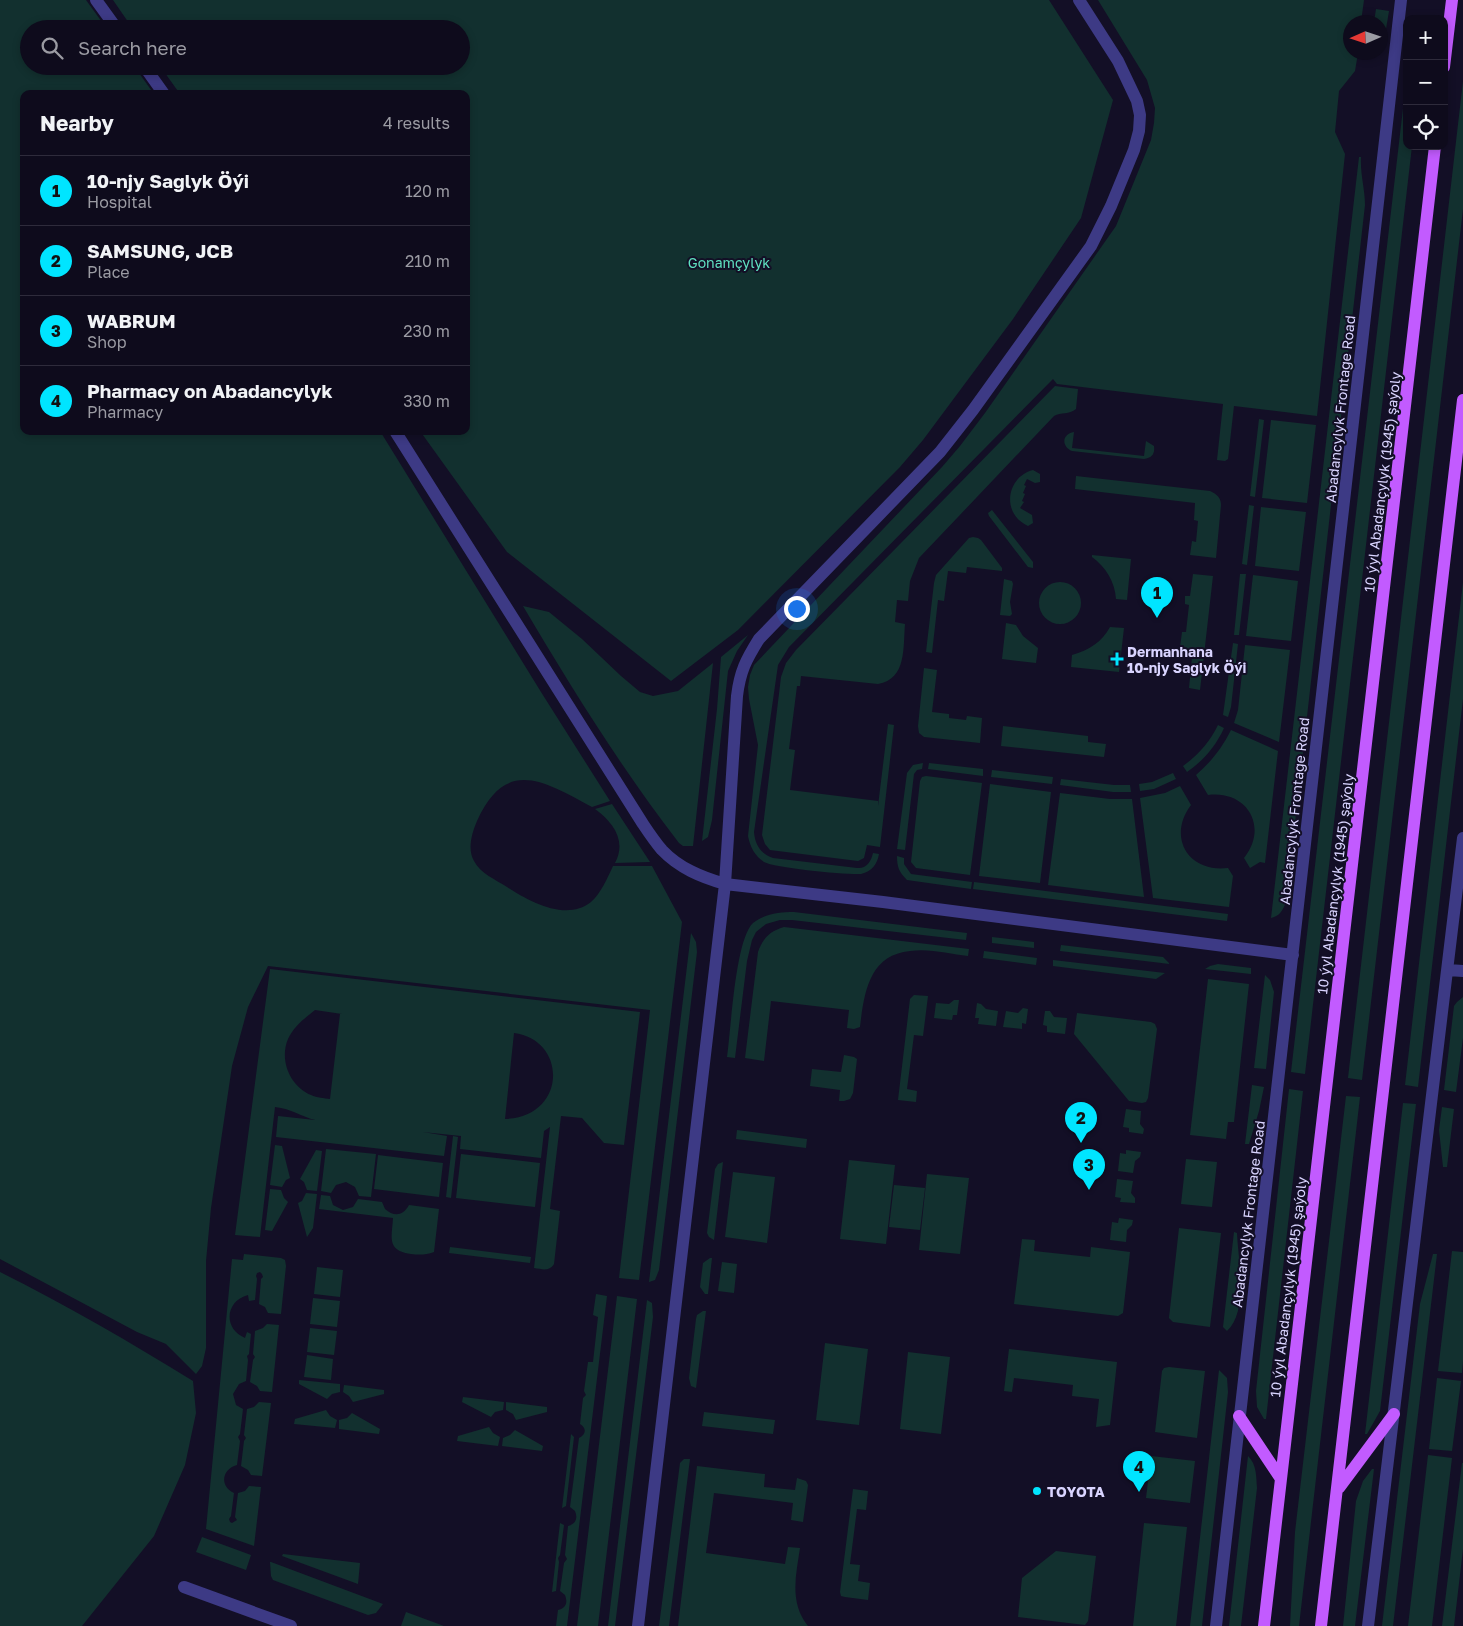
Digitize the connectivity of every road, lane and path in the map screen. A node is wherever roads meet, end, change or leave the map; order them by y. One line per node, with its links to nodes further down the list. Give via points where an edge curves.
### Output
1 (96, 0): 5 (street)
2 (1079, 0): 13 (street, via 1122,70 1140,115 1134,150 1115,198 1091,246 946,445 759,639 747,658 737,696)
3 (1401, 0): 14 (street, Abadancylyk Frontage Road)
4 (1452, 0): 6 (main road)
5 (110, 20)
6 (1445, 60)
7 (150, 75): 8 (street)
8 (161, 90)
9 (1436, 150): 19 (main road, 10 ýyl Abadançylyk (1945) şaýoly)
10 (1463, 400): 20 (main road)
11 (397, 435): 13 (street, via 662,850 678,864 700,876)
12 (1463, 838): 15 (street)
13 (725, 884): 14 (street); 23 (street)
14 (1293, 955): 18 (street, Abadancylyk Frontage Road)
15 (1448, 970): 16 (street); 17 (street)
16 (1463, 971)
17 (1394, 1414): 20 (main road); 27 (street)
18 (1239, 1416): 19 (main road); 24 (street, Abadancylyk Frontage Road)
19 (1280, 1479): 25 (main road, 10 ýyl Abadançylyk (1945) şaýoly)
20 (1338, 1490): 26 (main road)
21 (184, 1586): 22 (street)
22 (291, 1626)
23 (638, 1626)
24 (1216, 1626)
25 (1264, 1626)
26 (1321, 1626)
27 (1368, 1626)

